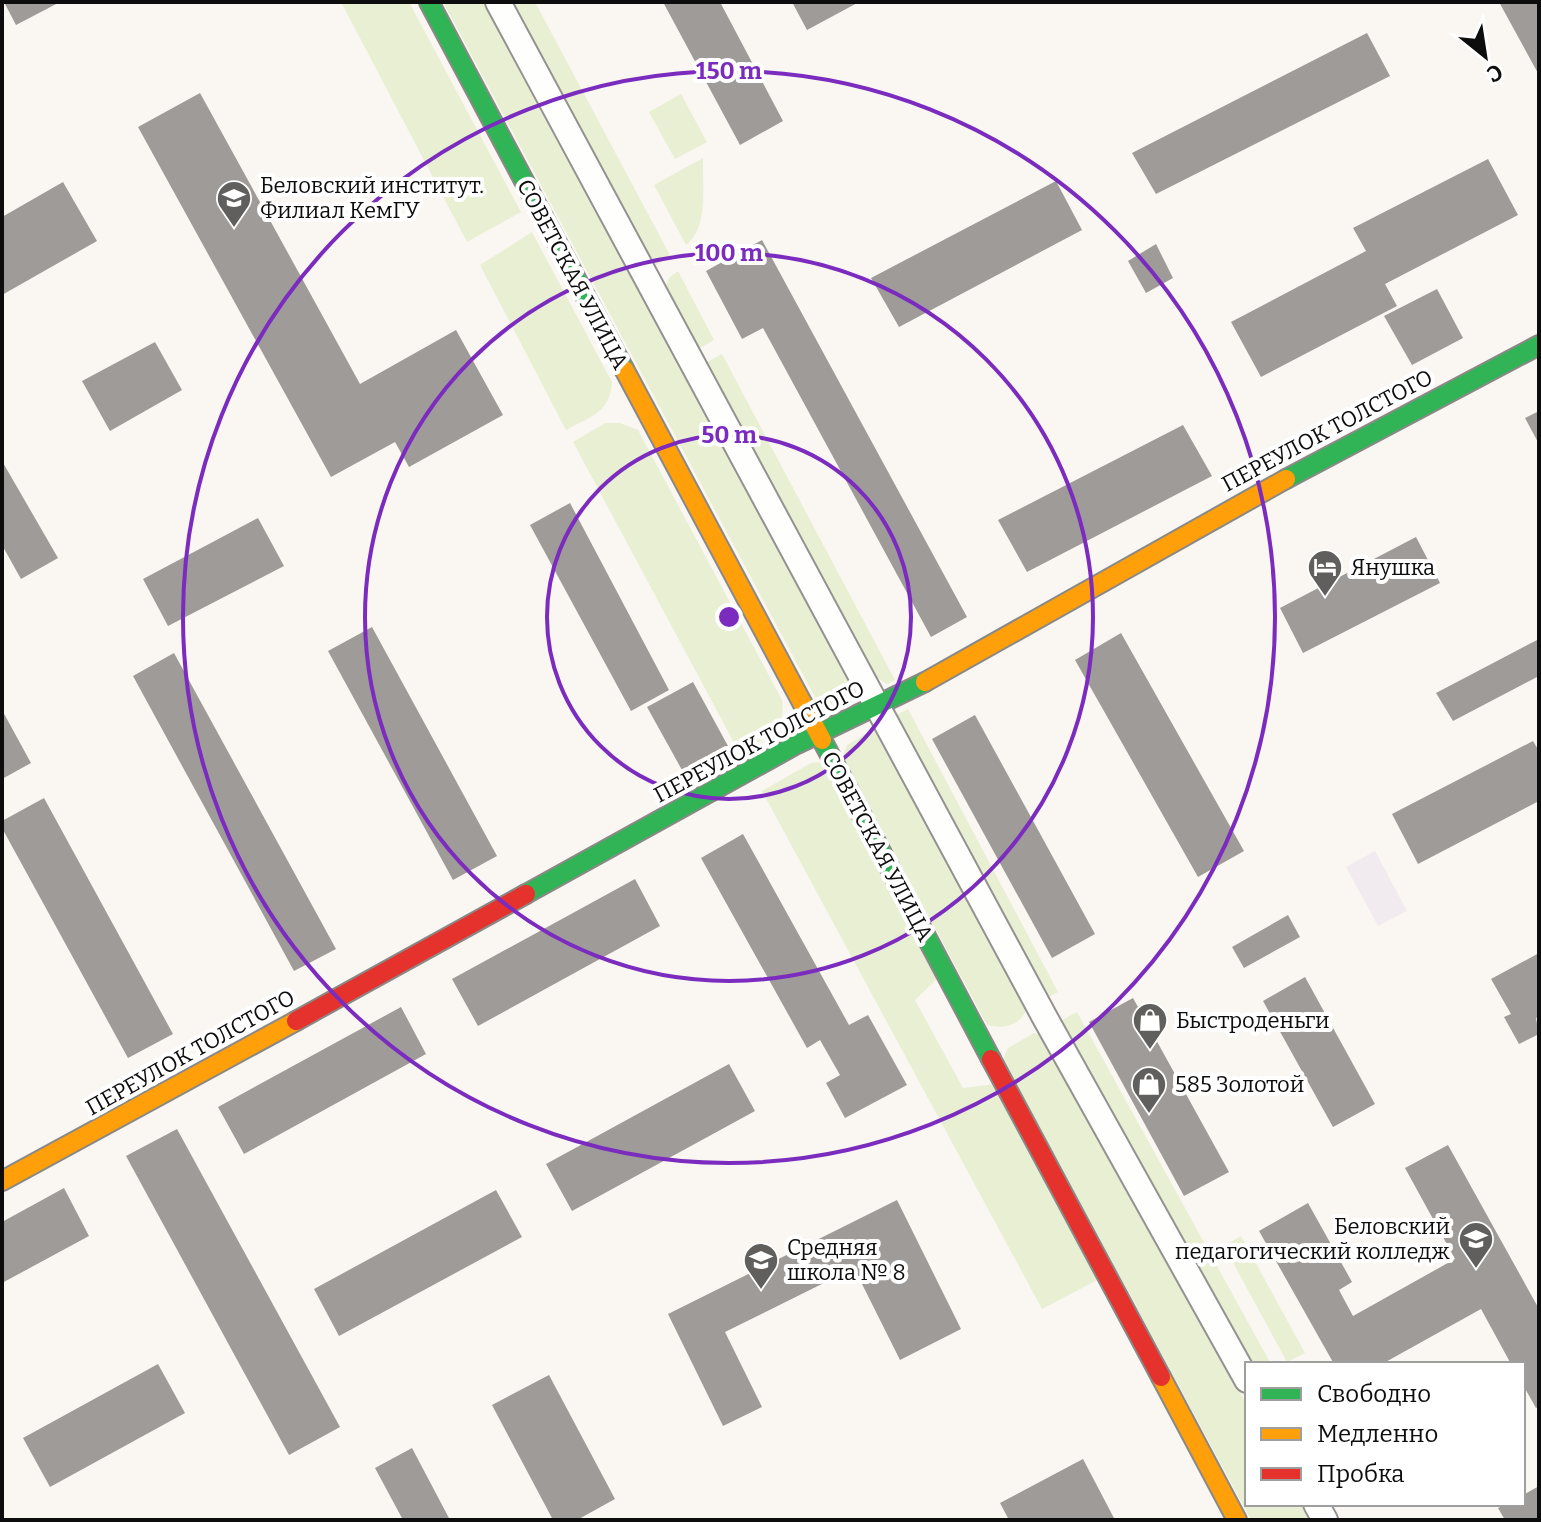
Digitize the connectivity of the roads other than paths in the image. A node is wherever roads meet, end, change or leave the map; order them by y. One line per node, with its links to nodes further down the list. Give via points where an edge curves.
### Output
1 (429, 2): 5 (street, СОВЕТСКАЯ УЛИЦА)
2 (498, 2): 4 (street)
3 (1539, 345): 4 (street, ПЕРЕУЛОК ТОЛСТОГО)
4 (879, 704): 5 (street, ПЕРЕУЛОК ТОЛСТОГО); 7 (street, via 1044,1016)
5 (819, 735): 6 (street, ПЕРЕУЛОК ТОЛСТОГО); 8 (street, СОВЕТСКАЯ УЛИЦА)
6 (2, 1181)
7 (1245, 1376)
8 (1237, 1520)

